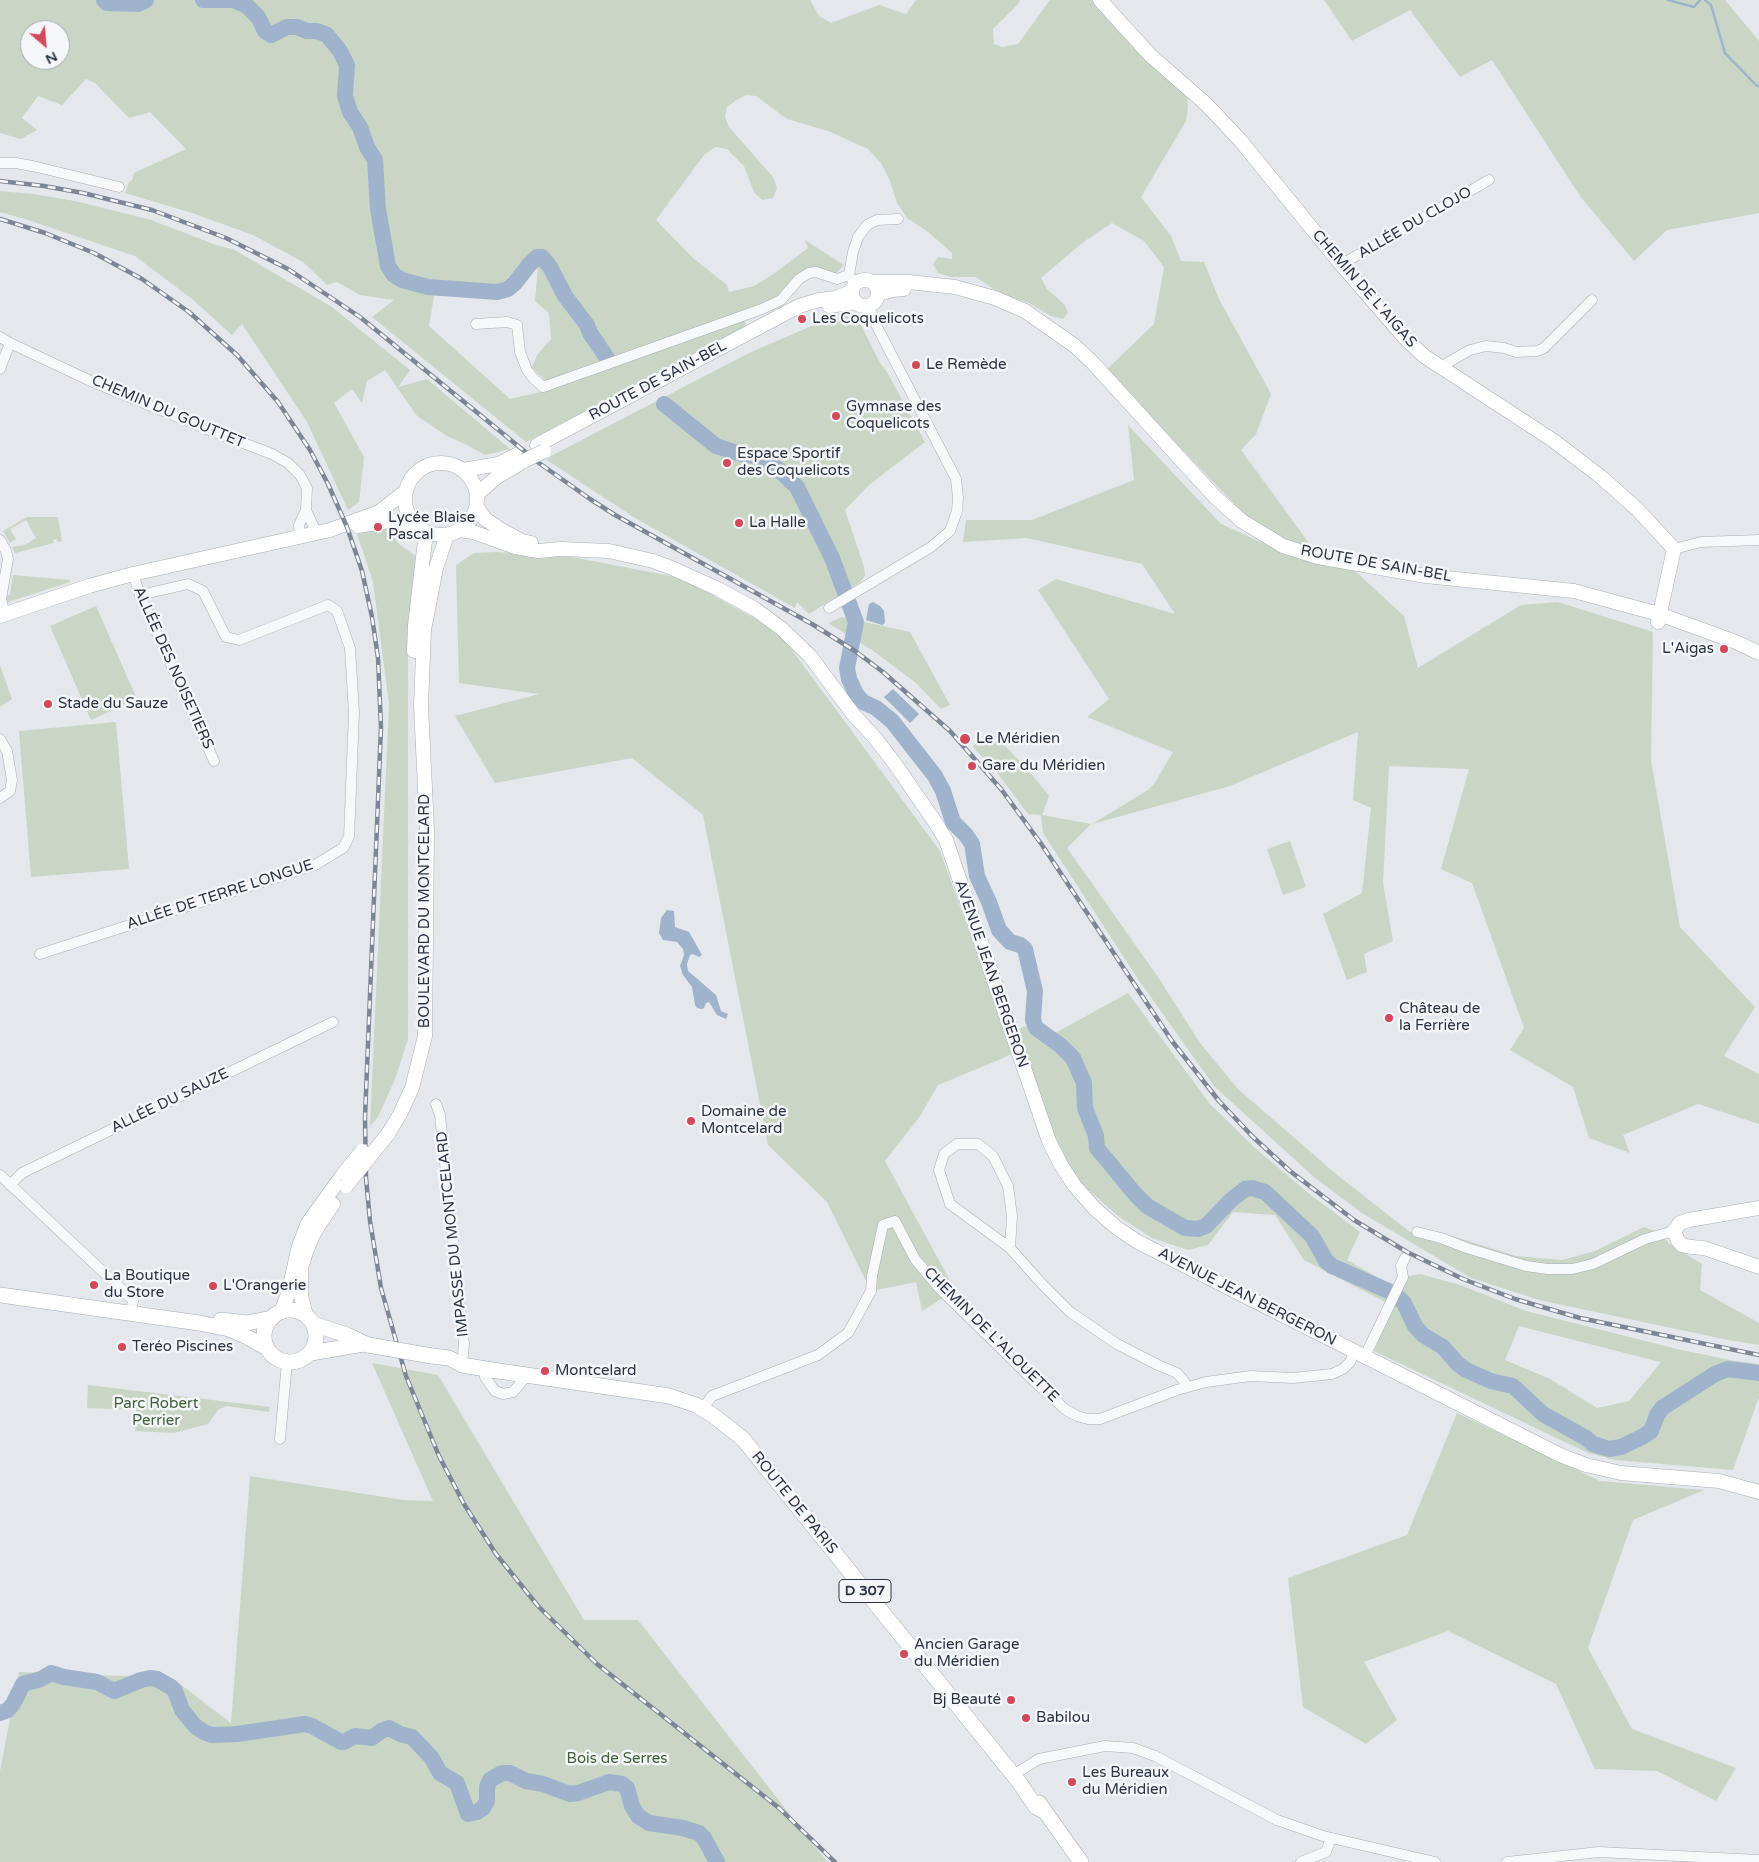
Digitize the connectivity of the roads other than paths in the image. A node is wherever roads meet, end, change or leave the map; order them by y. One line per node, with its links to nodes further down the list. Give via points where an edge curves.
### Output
1 (1100, 0): 6 (main road, CHEMIN DE L'AIGAS, via 1150,55 1206,104 1240,140)
2 (0, 163): 4 (street, via 37,167)
3 (1489, 180): 6 (street, ALLÉE DU CLOJO)
4 (119, 187)
5 (898, 219): 8 (street, via 877,220 867,225 858,237 853,252)
6 (1340, 263): 13 (main road, CHEMIN DE L'AIGAS, via 1405,338)
7 (876, 288): 8 (main road, ROUTE DE SAIN-BEL, via 863,280); 8 (main road, via 874,302); 32 (main road, ROUTE DE SAIN-BEL, via 917,283 954,287 995,298 1025,311 1075,346 1093,363 1215,497 1242,521 1283,546 1318,557 1426,576 1574,591)
8 (856, 292): 10 (street, via 837,279 809,273 781,300 762,309 543,386 527,370 520,352 517,325 507,322); 15 (main road, ROUTE DE SAIN-BEL, bridge, via 800,313); 30 (street, via 956,479 957,511 950,531 931,547)
9 (1592, 300): 13 (street, via 1544,348 1516,352 1486,346 1470,350)
10 (476, 324)
11 (0, 337): 12 (street, CHEMIN DU GOUTTET)
12 (10, 343): 14 (street); 19 (street, CHEMIN DU GOUTTET, via 288,462 307,488)
13 (1440, 367): 27 (main road, CHEMIN DE L'AIGAS, via 1601,477)
14 (0, 369)
15 (522, 458): 16 (main road, ROUTE DE SAIN-BEL); 18 (main road, ROUTE DE SAIN-BEL, via 497,477)
16 (463, 470): 17 (main road, via 450,464 429,465 412,478); 18 (main road, via 473,481)
17 (406, 491): 20 (main road, via 406,509); 21 (main road, via 379,512)
18 (477, 500): 22 (main road, via 471,520); 26 (main road, AVENUE JEAN BERGERON, via 485,519 522,541)
19 (306, 510): 21 (street, CHEMIN DU GOUTTET); 23 (street, CHEMIN DU GOUTTET, via 299,525)
20 (421, 529): 21 (main road, via 404,522 388,521); 22 (main road, via 436,535); 40 (main road, BOULEVARD DU MONTCELARD, via 414,708 420,831 417,1035 404,1086)
21 (324, 532): 23 (main road)
22 (453, 533): 26 (main road, AVENUE JEAN BERGERON, via 473,532 515,548); 40 (main road, BOULEVARD DU MONTCELARD, via 436,568 424,630 421,706 427,830 425,1036 412,1088 400,1114)
23 (300, 538): 28 (main road)
24 (0, 540): 31 (street, via 8,559 1,599)
25 (1759, 540): 27 (street, via 1701,542)
26 (561, 549): 58 (main road, AVENUE JEAN BERGERON, via 624,554 691,576 755,609 801,648 952,861 1049,1141 1074,1185 1095,1209 1138,1242)
27 (1674, 549): 32 (main road)
28 (133, 574): 29 (street, ALLÉE DES NOISETIERS); 31 (main road)
29 (140, 594): 35 (street, ALLÉE DES NOISETIERS); 37 (street, ALLÉE DE TERRE LONGUE, via 188,584 203,592 226,637 239,640 328,605 337,611 350,648 354,713 349,837 344,848 315,865)
30 (829, 608)
31 (2, 615)
32 (1658, 618): 33 (main road, ROUTE DE SAIN-BEL)
33 (1758, 652)
34 (0, 739): 36 (street, via 7,751 12,780 10,791)
35 (214, 761)
36 (0, 798)
37 (40, 954)
38 (333, 1022): 43 (street, ALLÉE DU SAUZE, via 22,1173)
39 (436, 1104): 60 (street, IMPASSE DU MONTCELARD, via 440,1116 464,1344)
40 (385, 1131): 42 (main road, BOULEVARD DU MONTCELARD, bridge)
41 (0, 1176): 43 (street)
42 (345, 1179): 53 (main road, BOULEVARD DU MONTCELARD, via 308,1223 298,1246 288,1294); 54 (main road, BOULEVARD DU MONTCELARD, via 307,1249 301,1268 301,1296)
43 (10, 1185): 52 (street, via 133,1300)
44 (1759, 1208): 45 (main road, via 1689,1220 1680,1223)
45 (1674, 1231): 46 (street, via 1645,1239 1593,1264 1548,1269 1526,1266); 49 (main road, via 1682,1245 1704,1248)
46 (1418, 1232)
47 (1010, 1248): 47 (street, via 950,1204 939,1170 944,1154 958,1144 978,1144 993,1156 1008,1186 1012,1216); 63 (street, via 1070,1312 1117,1344 1177,1372)
48 (1404, 1258): 58 (street, CHEMIN DE L'ALOUETTE, via 1401,1266 1403,1277 1389,1309)
49 (1759, 1266)
50 (0, 1290): 52 (main road)
51 (0, 1295): 52 (main road)
52 (132, 1310): 53 (main road, via 247,1323); 56 (main road, via 229,1329)
53 (276, 1315): 54 (main road, via 298,1311); 56 (main road, via 264,1332)
54 (310, 1319): 55 (main road, ROUTE DE PARIS); 57 (main road, via 316,1339)
55 (365, 1344): 57 (main road, ROUTE DE PARIS / D 307); 60 (main road, ROUTE DE PARIS / D 307, bridge)
56 (267, 1348): 59 (main road, via 272,1355)
57 (311, 1353): 59 (main road, via 296,1362)
58 (1360, 1354): 63 (street, CHEMIN DE L'ALOUETTE, via 1332,1374 1293,1378 1251,1376); 66 (main road, AVENUE JEAN BERGERON, via 1586,1465 1621,1473 1719,1481)
59 (287, 1362): 65 (street)
60 (461, 1362): 61 (main road, ROUTE DE PARIS / D 307)
61 (484, 1369): 62 (main road, ROUTE DE PARIS / D 307); 62 (street, via 485,1377 495,1391 503,1394 513,1392 524,1380)
62 (524, 1375): 64 (main road, ROUTE DE PARIS / D 307, via 669,1396)
63 (1186, 1387): 64 (street, CHEMIN DE L'ALOUETTE, via 1100,1419 1088,1420 1066,1410 940,1289 915,1258 895,1221 883,1225 871,1291 848,1332 818,1355 712,1396)
64 (704, 1408): 67 (main road, ROUTE DE PARIS / D 307, via 743,1439)
65 (280, 1439)
66 (1759, 1492)
67 (1016, 1778): 68 (street, via 1039,1759 1106,1746 1132,1748 1155,1756 1277,1820); 70 (main road, ROUTE DE PARIS / D 307)
68 (1331, 1838): 71 (street, via 1326,1852); 72 (street)
69 (1759, 1860): 74 (street, via 1593,1852)
70 (1081, 1862)
71 (1301, 1862)
72 (1435, 1862)
73 (1507, 1862): 74 (street)
74 (1513, 1862)

